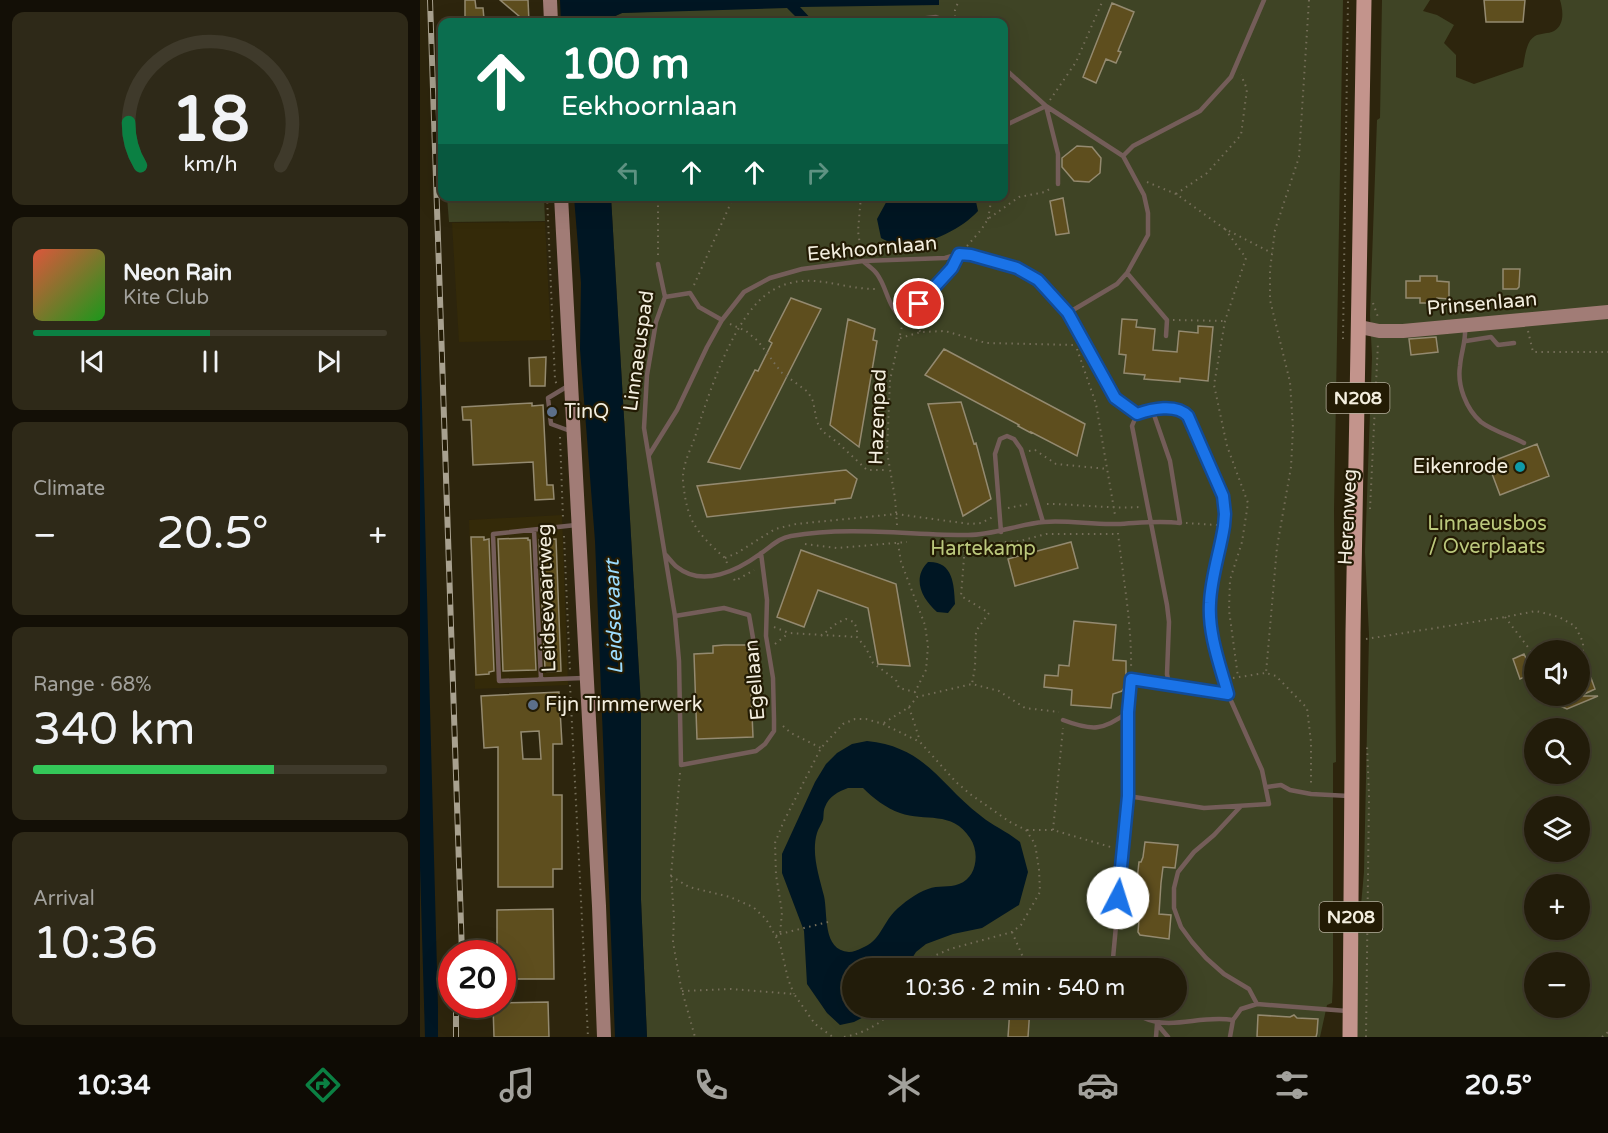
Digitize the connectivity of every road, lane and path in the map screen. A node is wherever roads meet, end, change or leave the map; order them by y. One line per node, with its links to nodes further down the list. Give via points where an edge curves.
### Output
1 (550, 0): 7 (street)
2 (959, 0): 8 (path)
3 (1103, 0): 11 (path, via 1076,62)
4 (1264, 0): 9 (lane)
5 (1310, 0): 25 (path, via 1299,157 1275,230)
6 (1364, 0): 43 (main road, Herenweg / N208)
7 (551, 18)
8 (954, 18)
9 (1236, 63): 13 (lane, via 1231,77 1200,111 1132,146); 16 (path, via 1247,89 1241,135 1207,173)
10 (1008, 72): 11 (lane)
11 (1046, 106): 12 (lane); 13 (lane); 15 (lane, via 1058,154)
12 (1008, 124)
13 (1123, 156): 14 (lane)
14 (1133, 176): 16 (path); 29 (lane, via 1144,195 1149,235)
15 (1058, 184): 23 (path, via 1045,192 1019,197)
16 (1176, 194): 24 (path)
17 (547, 201): 53 (path, via 555,380)
18 (561, 201): 53 (street, Leidsevaartweg)
19 (658, 201): 28 (path, Linnaeuspad)
20 (732, 201): 31 (path)
21 (861, 201): 27 (path, via 858,231)
22 (991, 201): 23 (path)
23 (987, 219): 26 (path)
24 (1225, 229): 25 (path); 40 (path, via 1246,258)
25 (1272, 253): 100 (path, via 1270,300 1290,382 1293,428)
26 (959, 254): 27 (lane, Eekhoornlaan); 35 (lane, Eekhoornlaan, via 1017,268 1038,280); 36 (lane, via 952,268)
27 (863, 261): 30 (lane, via 877,273); 37 (lane, Eekhoornlaan, via 802,269 770,278 744,292)
28 (658, 264): 33 (lane, Linnaeuspad)
29 (1127, 273): 35 (lane, via 1117,284); 38 (lane)
30 (884, 289): 36 (lane, via 896,314); 44 (path, Eekhoornlaan, via 857,289 822,280 794,282 772,290)
31 (690, 293): 33 (lane); 37 (lane, via 699,307)
32 (1371, 293): 45 (path, Herenweg)
33 (665, 297): 59 (lane, Linnaeuspad, via 656,322 647,375 644,428)
34 (1608, 312): 39 (street, Prinsenlaan)
35 (1068, 313): 41 (lane, Eekhoornlaan)
36 (904, 319): 46 (path); 48 (path, Hazenpad)
37 (722, 320): 44 (path); 59 (lane, Eekhoornlaan, via 677,410)
38 (1167, 320): 40 (path); 47 (lane)
39 (1526, 320): 42 (street, Prinsenlaan); 52 (path, via 1533,352)
40 (1224, 321): 101 (path, via 1215,385 1227,446 1248,503 1242,542 1230,580 1229,610)
41 (1074, 324): 51 (path); 55 (lane, Eekhoornlaan, via 1115,398)
42 (1464, 326): 45 (street, Prinsenlaan); 49 (lane)
43 (1360, 327): 45 (street, Prinsenlaan); 125 (main road, Herenweg / N208)
44 (739, 328): 61 (path, via 758,341 781,372 808,392 822,431 867,470); 86 (path, Eekhoornlaan, via 704,407 683,480 688,514 699,535)
45 (1379, 331): 65 (path, Herenweg)
46 (921, 332): 48 (path); 51 (path, via 945,331 986,343)
47 (1166, 336)
48 (900, 338): 61 (path, Hazenpad, via 890,380)
49 (1466, 341): 50 (lane, via 1491,337 1498,345); 57 (lane, via 1459,379 1469,407 1481,422)
50 (1514, 343)
51 (1076, 345): 60 (path, via 1096,404)
52 (1608, 352)
53 (565, 388): 56 (street, Leidsevaartweg); 56 (lane, via 548,398 551,424)
54 (1152, 409): 55 (lane); 70 (lane, via 1170,460); 74 (lane, via 1183,410 1188,416 1223,496)
55 (1137, 414): 63 (lane, via 1132,426)
56 (568, 431): 72 (street, Leidsevaartweg); 73 (path, Leidsevaartweg, via 559,439)
57 (1524, 443)
58 (1021, 452): 60 (path, via 1035,450 1056,464); 62 (lane); 66 (lane, via 1014,439 1007,436 997,445)
59 (649, 455): 84 (lane, Linnaeuspad)
60 (1108, 469): 64 (path)
61 (890, 470): 67 (path, Hazenpad)
62 (1038, 503): 64 (path); 66 (path); 69 (lane)
63 (1148, 507): 64 (path); 68 (lane)
64 (1114, 508): 71 (path)
65 (1370, 509)
66 (999, 513): 67 (path, via 970,524); 77 (lane)
67 (896, 514): 76 (path, Hazenpad); 86 (path, via 775,529)
68 (1150, 521): 70 (lane); 71 (lane); 108 (lane, via 1169,622)
69 (1043, 522): 71 (lane); 77 (lane)
70 (1180, 523): 74 (path)
71 (1116, 524): 78 (path)
72 (578, 525): 73 (lane); 103 (street, Leidsevaartweg)
73 (563, 526): 75 (lane); 102 (path, Leidsevaartweg)
74 (1224, 526): 106 (lane, via 1209,604)
75 (534, 530): 105 (lane); 105 (lane, via 493,534 499,681)
76 (897, 531): 77 (lane, via 970,535); 81 (path, Hazenpad); 85 (lane, via 821,531 787,536)
77 (1000, 532)
78 (1118, 534): 83 (path, via 1046,534 1020,541); 104 (path)
79 (909, 542): 81 (path)
80 (800, 543): 81 (path, via 837,548)
81 (898, 543): 109 (path, Hazenpad, via 928,646 926,670)
82 (945, 543): 83 (path)
83 (965, 545): 107 (path, via 961,596 989,613 976,631)
84 (664, 553): 88 (lane, via 690,575 710,577); 89 (lane, Linnaeuspad)
85 (761, 554): 87 (lane, Egellaan); 88 (lane)
86 (725, 558): 88 (path, Eekhoornlaan)
87 (762, 565): 88 (path, via 735,581); 91 (lane, Egellaan, via 767,600)
88 (731, 572)
89 (675, 616): 99 (lane, via 724,608 749,615); 121 (lane)
90 (1505, 617): 95 (path); 96 (path, via 1536,611 1559,617 1575,626); 97 (path)
91 (765, 623): 92 (path); 98 (lane, Egellaan)
92 (789, 633): 93 (path); 98 (path)
93 (821, 636): 94 (path); 94 (path, via 846,619 854,622)
94 (856, 637): 109 (path, via 867,648 873,663 896,680 900,688)
95 (1363, 639)
96 (1582, 640)
97 (1524, 643)
98 (768, 650): 115 (lane, Egellaan)
99 (757, 661)
100 (1266, 673): 101 (path); 123 (path, via 1276,676 1307,708)
101 (1238, 677): 106 (path)
102 (570, 678): 103 (lane); 105 (lane); 147 (path, Leidsevaartweg)
103 (587, 678): 148 (street, Leidsevaartweg)
104 (1131, 679): 108 (lane); 114 (lane)
105 (541, 680)
106 (1224, 681): 110 (lane)
107 (972, 684): 111 (path); 113 (path, via 999,691 1025,708)
108 (1169, 685): 110 (lane)
109 (915, 692): 111 (path)
110 (1228, 694): 122 (lane)
111 (917, 697): 112 (path)
112 (909, 707): 117 (path); 119 (path)
113 (1064, 712)
114 (1128, 712): 116 (lane, via 1104,728 1086,728); 124 (lane)
115 (774, 719): 120 (path, via 791,733); 121 (lane, Egellaan, via 774,731 756,751)
116 (1063, 720): 128 (path)
117 (883, 724): 119 (path); 120 (path, via 855,719 843,724)
118 (1367, 740): 156 (path)
119 (920, 742): 127 (path, via 970,794)
120 (822, 748): 133 (path, via 775,843 782,912)
121 (681, 765): 130 (path)
122 (1267, 787): 123 (lane, via 1281,786); 126 (lane, via 1269,804)
123 (1311, 794): 125 (lane)
124 (1128, 796): 126 (lane, via 1204,808); 129 (lane)
125 (1351, 796): 141 (main road, Herenweg / N208)
126 (1241, 806): 140 (lane, via 1178,872 1174,908 1192,942 1224,974 1250,989)
127 (1026, 830): 128 (path); 132 (path, via 1035,844 1040,892 1021,925)
128 (1053, 830): 129 (path)
129 (1123, 851): 137 (lane)
130 (671, 876): 134 (path, via 689,887 753,907); 138 (path, via 673,942)
131 (828, 922): 133 (path)
132 (1012, 932): 135 (path); 136 (path)
133 (780, 934): 134 (path)
134 (776, 936): 139 (path)
135 (929, 958)
136 (1025, 958)
137 (1113, 958)
138 (682, 991): 139 (path, via 731,989); 149 (path)
139 (794, 994): 150 (path, via 815,1024)
140 (1257, 1004): 141 (lane); 144 (lane, via 1240,1009)
141 (1350, 1011): 155 (main road, Herenweg / N208)
142 (886, 1018): 151 (path, via 871,1029)
143 (1146, 1018): 145 (lane)
144 (1233, 1020): 145 (lane); 154 (lane)
145 (1157, 1024): 152 (lane); 153 (lane)
146 (1608, 1032): 157 (path)
147 (588, 1037)
148 (604, 1037)
149 (695, 1037)
150 (833, 1037)
151 (844, 1037)
152 (1156, 1037)
153 (1168, 1037)
154 (1230, 1037)
155 (1350, 1037)
156 (1366, 1037)
157 (1602, 1037)

